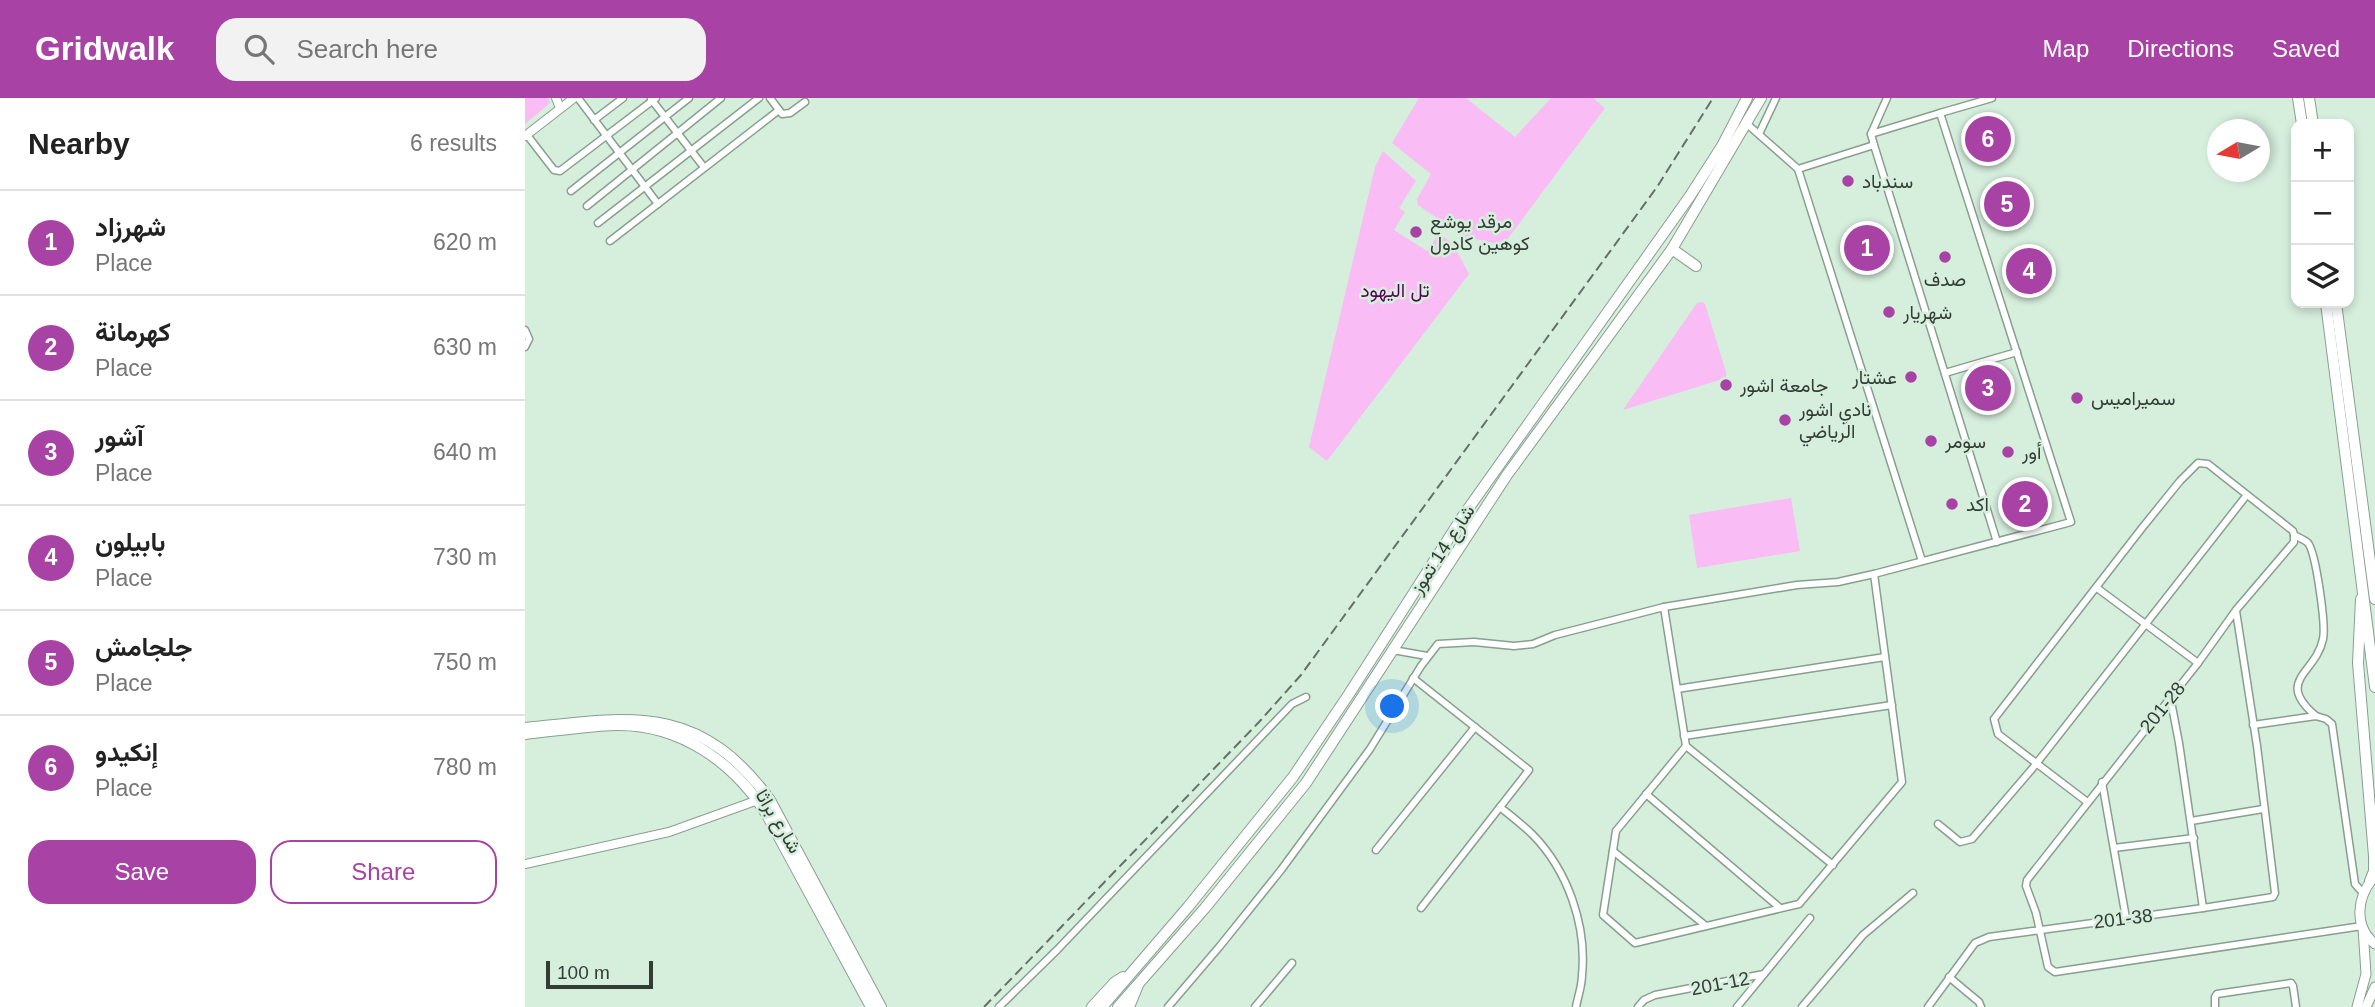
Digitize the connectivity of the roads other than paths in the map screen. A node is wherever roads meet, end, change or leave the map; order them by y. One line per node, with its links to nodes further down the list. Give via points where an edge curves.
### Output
1 (556, 98): 18 (street)
2 (576, 98): 18 (street); 24 (street)
3 (623, 98): 24 (street)
4 (689, 98): 21 (street)
5 (721, 98): 16 (street)
6 (759, 98): 32 (street)
7 (770, 98): 19 (street)
8 (1747, 98): 107 (main road, شارع 14 تموز, via 1690,196 1463,516 1293,777)
9 (1761, 98): 25 (main road, شارع 14 تموز)
10 (1776, 98): 27 (street)
11 (1887, 98): 28 (street)
12 (1992, 98): 20 (street)
13 (2298, 98): 22 (main road)
14 (2309, 98): 23 (main road)
15 (652, 99): 21 (street); 30 (street)
16 (712, 101): 26 (street)
17 (805, 102): 19 (street, via 786,114)
18 (560, 108): 29 (street)
19 (779, 110): 34 (street)
20 (1940, 113): 28 (street); 49 (street)
21 (665, 117): 26 (street); 33 (street)
22 (2301, 119)
23 (2312, 119)
24 (594, 120): 30 (street)
25 (1747, 124): 27 (street); 43 (main road, شارع 14 تموز)
26 (678, 134): 32 (street); 36 (street)
27 (1759, 134): 35 (street)
28 (1871, 134): 31 (street)
29 (526, 136): 30 (street, via 557,172)
30 (607, 136): 33 (street)
31 (1874, 145): 35 (street); 50 (street)
32 (691, 150): 34 (street); 37 (street)
33 (619, 153): 36 (street); 38 (street)
34 (703, 166): 39 (street)
35 (1798, 169): 54 (street)
36 (632, 170): 37 (street); 40 (street)
37 (645, 187): 39 (street); 41 (street)
38 (571, 191)
39 (658, 204): 42 (street)
40 (587, 206)
41 (598, 223)
42 (610, 241)
43 (1672, 249): 44 (main road); 62 (main road, شارع 14 تموز, via 1507,475)
44 (1696, 266)
45 (2327, 308): 55 (main road)
46 (2337, 308): 58 (main road)
47 (525, 330): 48 (street, via 529,340)
48 (525, 347)
49 (2017, 352): 50 (street); 53 (street, via 2071,522)
50 (1945, 373): 53 (street)
51 (2246, 496): 52 (street); 57 (street, via 2208,464 2198,463); 61 (street)
52 (2294, 535): 60 (street, 201-28, via 2294,542); 72 (street, via 2308,542 2315,559 2321,603 2323,639 2298,680 2297,690 2303,705)
53 (1997, 541): 54 (street)
54 (1922, 561): 56 (street)
55 (2361, 567): 67 (main road); 94 (main road, via 2358,649)
56 (1874, 574): 59 (street); 64 (street)
57 (2097, 588): 61 (street); 79 (street, via 1994,719 1998,734)
58 (2375, 599)
59 (1664, 607): 63 (street, via 1532,644 1438,644); 68 (street)
60 (2236, 610): 65 (street, 201-28); 73 (street)
61 (2145, 624): 65 (street); 79 (street)
62 (1393, 650): 63 (street); 110 (main road, شارع 14 تموز, via 1284,811)
63 (1427, 656): 66 (street)
64 (1885, 657): 68 (street); 71 (street)
65 (2198, 663): 69 (street, 201-28)
66 (1413, 678): 74 (street); 119 (street, via 1370,749 1281,870)
67 (2375, 687)
68 (1677, 689): 77 (street)
69 (2170, 696): 80 (street, 201-28); 86 (street)
70 (1306, 697): 114 (street, via 1292,704)
71 (1892, 705): 77 (street); 93 (street, via 1902,782)
72 (2316, 716): 73 (street); 96 (street, via 2333,728 2355,884)
73 (2253, 725): 85 (street)
74 (1475, 727): 84 (street, via 1529,770); 90 (street)
75 (525, 728): 113 (main road, شارع براثا, via 615,718 652,720 680,727 724,752 769,800)
76 (525, 734): 82 (main road, شارع براثا, via 615,725 670,733 720,761)
77 (1684, 736): 78 (street)
78 (1686, 746): 81 (street); 93 (street)
79 (2037, 763): 83 (street); 87 (street, via 1972,839 1960,842)
80 (2102, 782): 83 (street, 201-28); 89 (street)
81 (1646, 794): 91 (street, via 1616,831); 98 (street)
82 (758, 800): 92 (street, via 669,832); 112 (main road, شارع براثا)
83 (2086, 802): 104 (street, 201-28, via 2027,880)
84 (1500, 807): 97 (street); 121 (street, via 1534,836 1557,866 1573,900 1582,937 1583,975)
85 (2263, 809): 86 (street); 99 (street, 201-38, via 2273,897)
86 (2191, 821): 88 (street)
87 (1938, 824)
88 (2194, 838): 89 (street); 99 (street)
89 (2113, 848): 101 (street)
90 (1376, 850)
91 (1613, 851): 102 (street); 102 (street, via 1603,915 1635,943)
92 (525, 864)
93 (1833, 865): 98 (street, via 1799,904)
94 (2373, 878): 96 (main road)
95 (1913, 893): 124 (street, via 1863,935)
96 (2364, 893): 103 (main road)
97 (1421, 908)
98 (1780, 908): 102 (street)
99 (2203, 908): 101 (street, 201-38)
100 (1810, 918): 108 (street)
101 (2126, 918): 104 (street, 201-38)
102 (1706, 926)
103 (2362, 927): 104 (street, via 2055,972 2049,969); 105 (main road); 129 (main road, via 2367,974)
104 (2040, 929): 109 (street, 201-38, via 1975,943)
105 (2375, 944)
106 (1292, 963): 120 (street)
107 (1130, 974): 115 (main road, via 1115,982); 116 (main road, شارع 14 تموز)
108 (1764, 975): 122 (street, 201-12, via 1655,995); 123 (street)
109 (1949, 977): 125 (street); 126 (street)
110 (1139, 982): 117 (main road, شارع 14 تموز); 118 (main road, شارع 14 تموز)
111 (2375, 987): 130 (main road)
112 (871, 1007)
113 (881, 1007)
114 (999, 1007)
115 (1092, 1007)
116 (1102, 1007)
117 (1118, 1007)
118 (1129, 1007)
119 (1168, 1007)
120 (1255, 1007)
121 (1576, 1007)
122 (1638, 1007)
123 (1737, 1007)
124 (1802, 1007)
125 (1928, 1007)
126 (1981, 1007)
127 (2215, 1007): 128 (street, via 2217,994 2291,983)
128 (2296, 1007)
129 (2357, 1007)
130 (2366, 1007)

